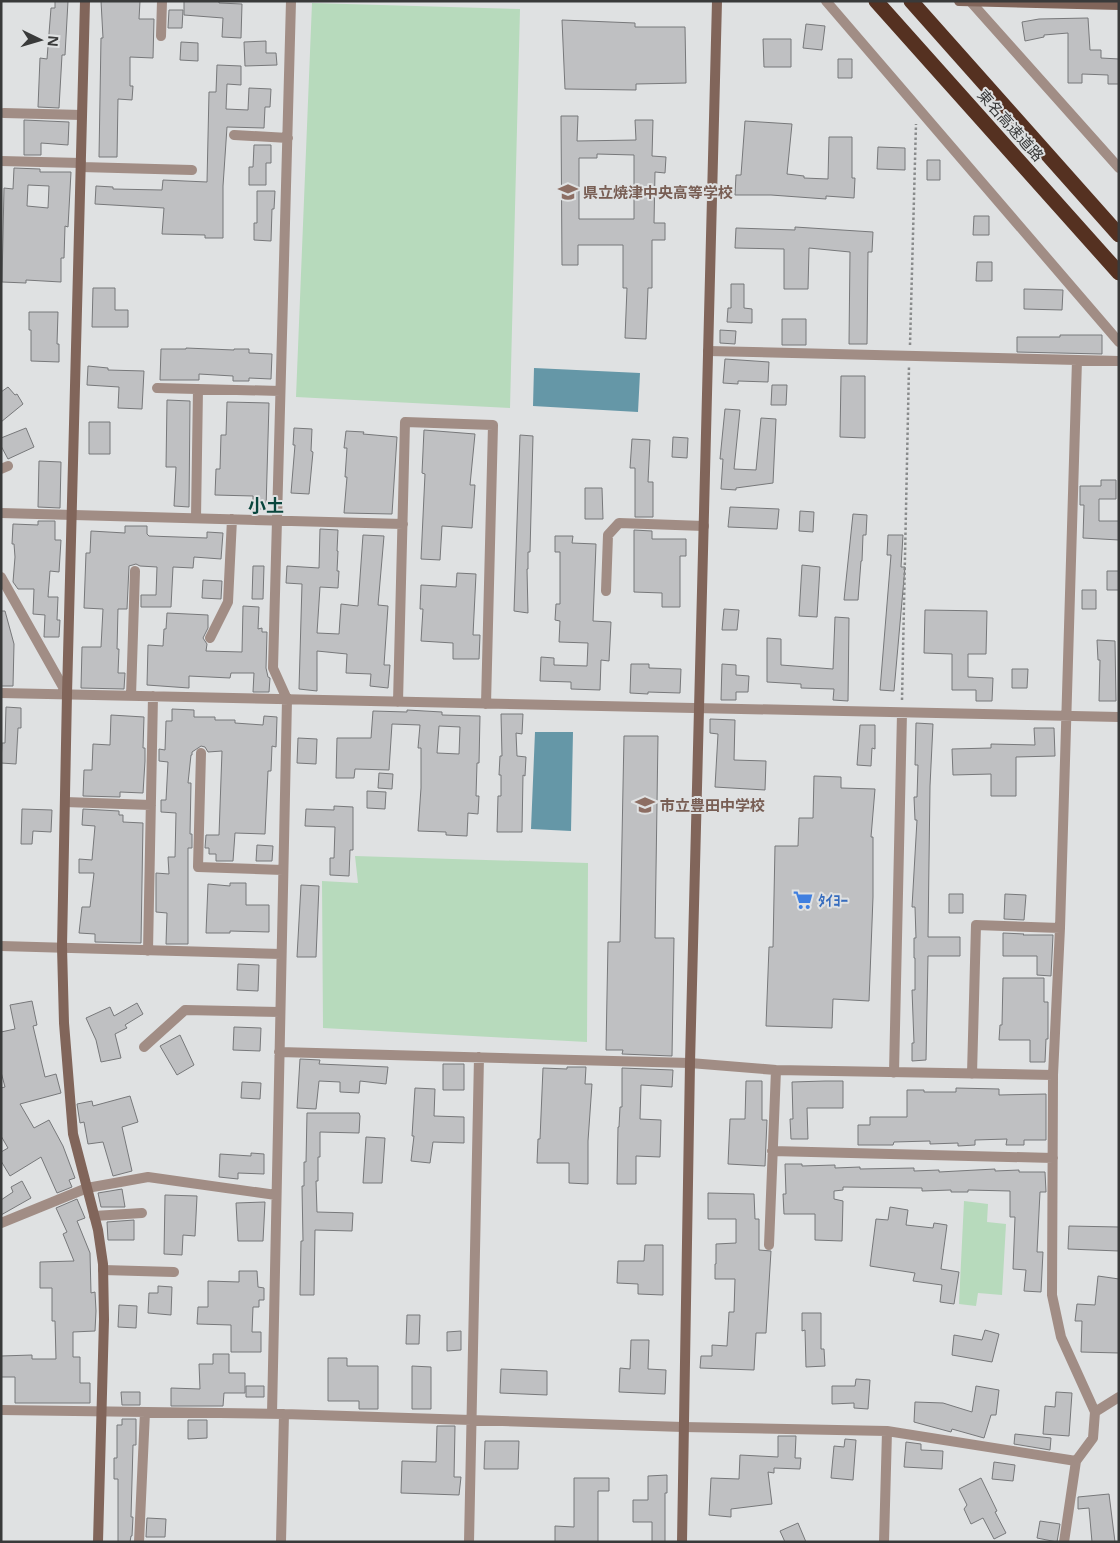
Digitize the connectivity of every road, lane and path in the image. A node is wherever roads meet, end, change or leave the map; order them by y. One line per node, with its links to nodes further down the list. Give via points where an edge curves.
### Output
1 (85, 1): 15 (street)
2 (162, 1): 12 (street)
3 (291, 1): 17 (street)
4 (717, 1): 25 (street)
5 (826, 1): 13 (street)
6 (876, 1): 23 (highway, 東名高速道路)
7 (911, 1): 22 (highway, 東名高速道路)
8 (959, 1): 9 (street)
9 (970, 1): 10 (street); 20 (street)
10 (1082, 3): 11 (street)
11 (1119, 5)
12 (161, 36)
13 (916, 107): 24 (street); 26 (path)
14 (4, 114): 15 (street)
15 (82, 115): 19 (street)
16 (234, 135): 17 (street)
17 (288, 138): 31 (street)
18 (1, 161): 19 (street)
19 (81, 165): 21 (street); 33 (street)
20 (1119, 168)
21 (192, 170)
22 (1119, 235)
23 (1119, 273)
24 (1119, 342)
25 (708, 351): 26 (street); 38 (street)
26 (910, 356): 27 (street); 51 (path)
27 (1077, 360): 28 (street); 52 (street)
28 (1119, 361)
29 (157, 388): 30 (street)
30 (198, 389): 31 (street); 34 (street)
31 (280, 391): 36 (street)
32 (1, 513): 33 (street)
33 (72, 514): 34 (street); 44 (street)
34 (196, 518): 35 (street)
35 (232, 519): 36 (street); 42 (street, via 228,602)
36 (277, 520): 37 (street); 47 (street, via 273,668)
37 (403, 524): 48 (street); 49 (street, via 406,422 493,425)
38 (704, 526): 41 (street, via 619,523 608,535); 50 (street)
39 (135, 571): 45 (street)
40 (1, 577): 44 (street)
41 (606, 591)
42 (210, 638)
43 (1, 693): 44 (street)
44 (67, 694): 45 (street); 55 (street)
45 (131, 696): 46 (street)
46 (154, 696): 47 (street); 56 (street)
47 (286, 699): 48 (street); 57 (street)
48 (398, 702): 49 (street)
49 (486, 704): 50 (street)
50 (700, 709): 51 (street); 68 (street)
51 (902, 713): 52 (street); 70 (street)
52 (1066, 716): 53 (street); 58 (street)
53 (1119, 717)
54 (201, 753): 57 (street, via 198,867)
55 (65, 802): 56 (street); 60 (street)
56 (151, 805): 61 (street)
57 (283, 870): 62 (street)
58 (1060, 928): 71 (street, via 976,925); 72 (street)
59 (2, 946): 60 (street); 63 (street)
60 (62, 947): 61 (street); 75 (street, via 73,1134)
61 (148, 951): 62 (street)
62 (281, 954): 64 (street)
63 (1, 956)
64 (280, 1012): 65 (street, via 185,1010); 66 (street)
65 (144, 1047)
66 (279, 1052): 67 (street); 76 (street)
67 (479, 1057): 68 (street); 90 (street)
68 (690, 1063): 69 (street); 91 (street)
69 (776, 1070): 70 (street); 73 (street)
70 (894, 1073): 71 (street)
71 (972, 1074): 72 (street)
72 (1053, 1075): 74 (street)
73 (772, 1151): 74 (street); 80 (street)
74 (1053, 1158): 87 (street, via 1052,1295 1061,1337)
75 (87, 1188): 76 (street, via 148,1177); 78 (street); 79 (street)
76 (276, 1195): 88 (street)
77 (142, 1213): 78 (street)
78 (94, 1216): 81 (street)
79 (1, 1223)
80 (769, 1245)
81 (103, 1270): 82 (street); 85 (street)
82 (174, 1272)
83 (1119, 1397): 87 (street)
84 (1, 1410): 85 (street)
85 (101, 1412): 86 (street); 94 (street)
86 (145, 1412): 88 (street); 95 (street)
87 (1095, 1412): 93 (street, via 1093,1438)
88 (272, 1414): 89 (street)
89 (284, 1414): 90 (street); 96 (street)
90 (472, 1419): 91 (street); 97 (street)
91 (683, 1427): 92 (street); 98 (street)
92 (887, 1432): 93 (street); 99 (street)
93 (1076, 1461): 100 (street)
94 (98, 1542)
95 (139, 1542)
96 (281, 1542)
97 (469, 1542)
98 (682, 1542)
99 (884, 1542)
100 (1064, 1542)

